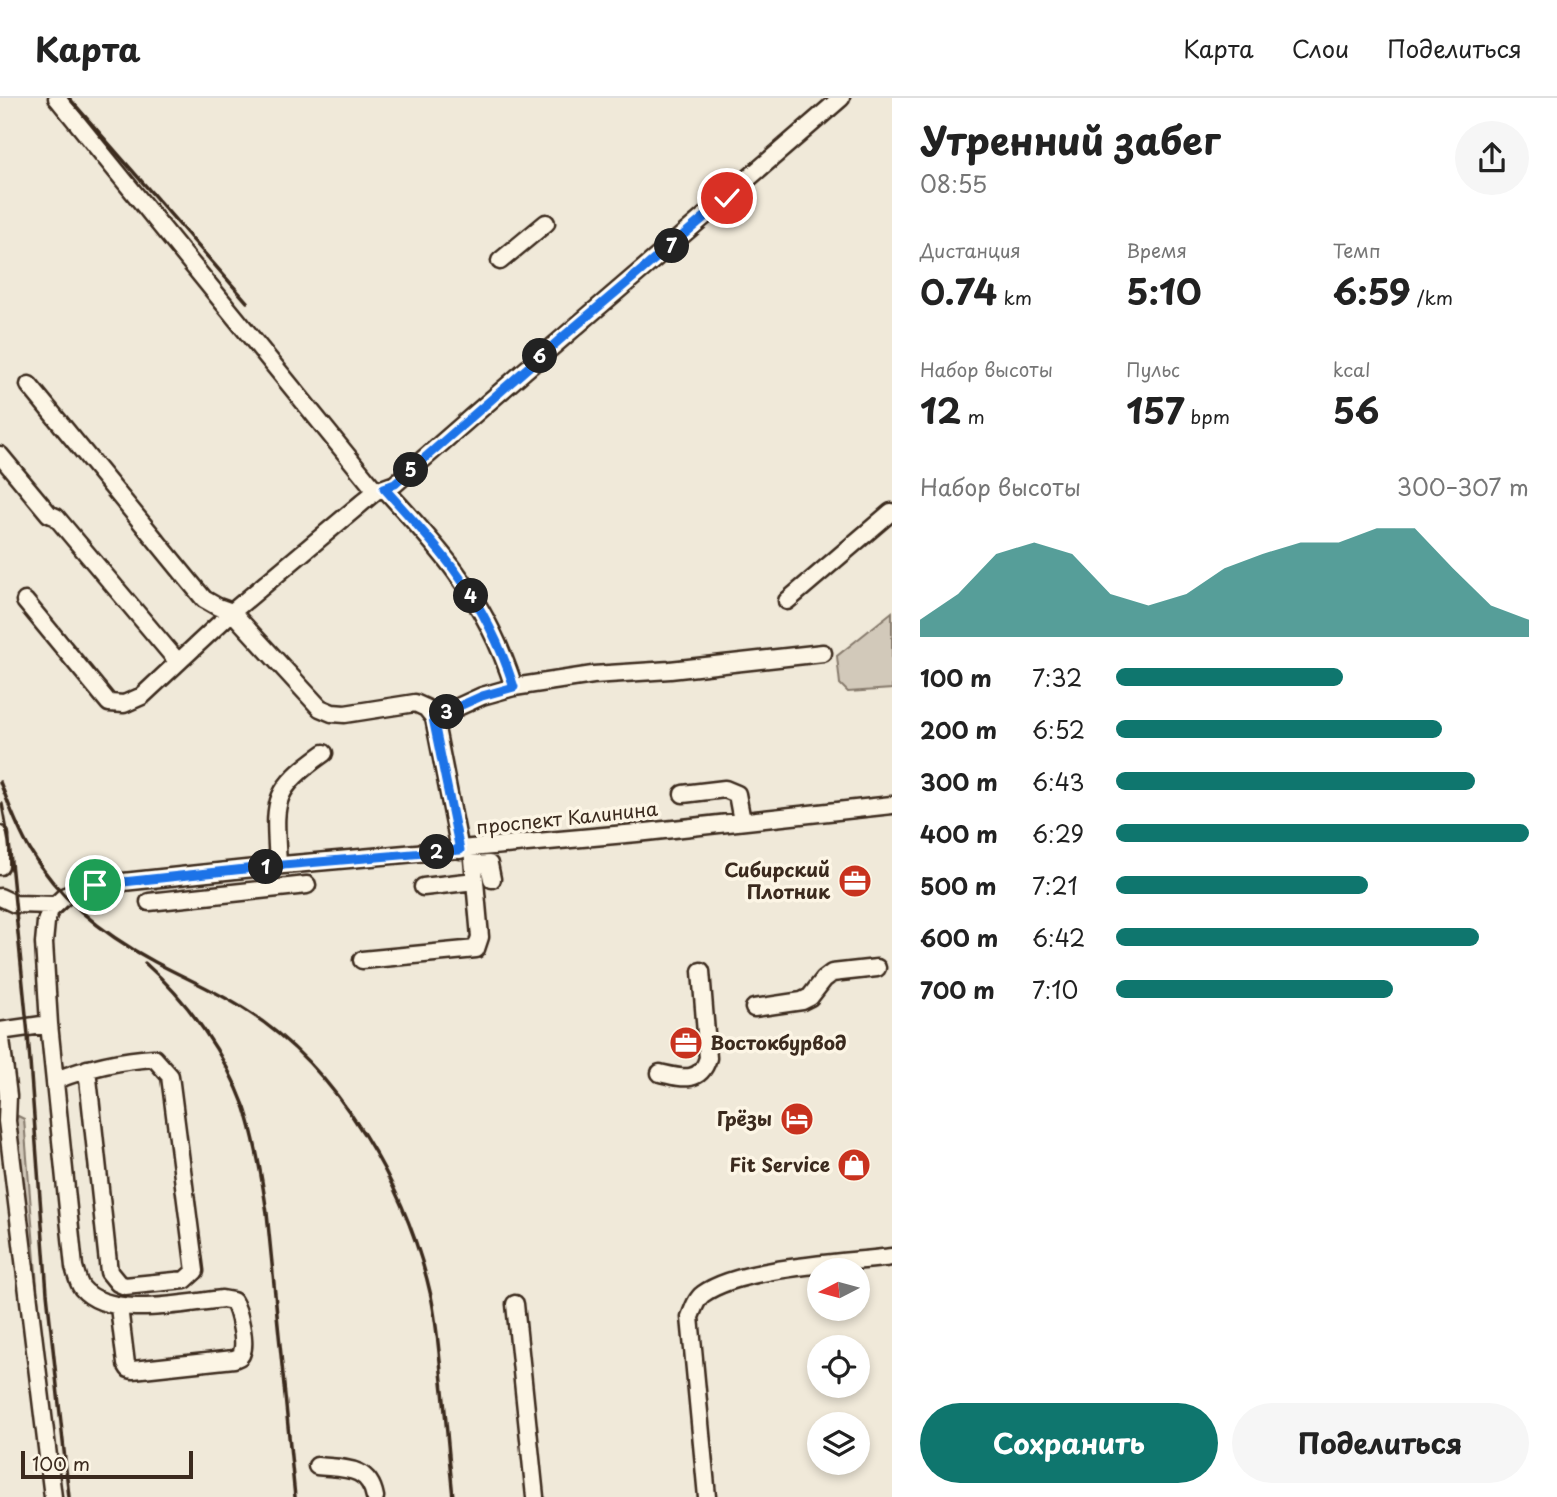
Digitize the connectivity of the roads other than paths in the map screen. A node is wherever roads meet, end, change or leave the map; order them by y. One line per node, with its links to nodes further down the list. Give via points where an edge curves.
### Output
1 (57, 98): 7 (street)
2 (841, 98): 7 (street, via 395,484)
3 (546, 223): 4 (street)
4 (500, 261)
5 (29, 385): 11 (street, via 204,599)
6 (0, 455): 13 (street)
7 (380, 489): 11 (street); 14 (street, via 455,570 499,646)
8 (891, 512): 10 (street)
9 (25, 601): 13 (street, via 108,704 124,704 142,696)
10 (787, 601)
11 (232, 612): 13 (street); 15 (street, via 320,708 345,714 415,703)
12 (823, 653): 14 (street)
13 (178, 662)
14 (514, 687): 15 (street)
15 (433, 718): 21 (street)
16 (324, 753): 23 (street, via 288,781 281,793 276,823)
17 (683, 794): 19 (street, via 726,789 737,794)
18 (892, 805): 19 (street, проспект Калинина)
19 (742, 821): 21 (street, проспект Калинина)
20 (0, 835): 22 (street)
21 (466, 849): 23 (street, проспект Калинина); 24 (street)
22 (0, 866)
23 (278, 866): 30 (street, проспект Калинина, via 95,885 65,896)
24 (475, 873): 25 (street, via 489,864); 27 (street); 31 (street, via 480,937 476,949)
25 (492, 879)
26 (307, 885): 29 (street)
27 (423, 887)
28 (0, 897): 30 (street)
29 (149, 902)
30 (51, 910): 35 (street, via 44,943)
31 (362, 960)
32 (877, 968): 34 (street, via 832,973 802,1001)
33 (701, 971): 37 (street, via 708,1058 704,1069 696,1076)
34 (754, 1008)
35 (49, 1024): 38 (street); 43 (street, via 0,1031)
36 (87, 1069): 36 (street, via 154,1058 170,1076 195,1271 184,1280 125,1286 109,1272); 38 (street)
37 (660, 1073)
38 (56, 1080): 41 (street, via 74,1267 81,1287)
39 (892, 1257): 46 (street, via 763,1272 723,1283 700,1296 690,1317)
40 (515, 1304): 45 (street)
41 (119, 1307): 41 (street, via 233,1301 244,1350 234,1359 129,1369)
42 (317, 1466): 44 (street, via 366,1476)
43 (53, 1497)
44 (375, 1497)
45 (535, 1497)
46 (706, 1497)

